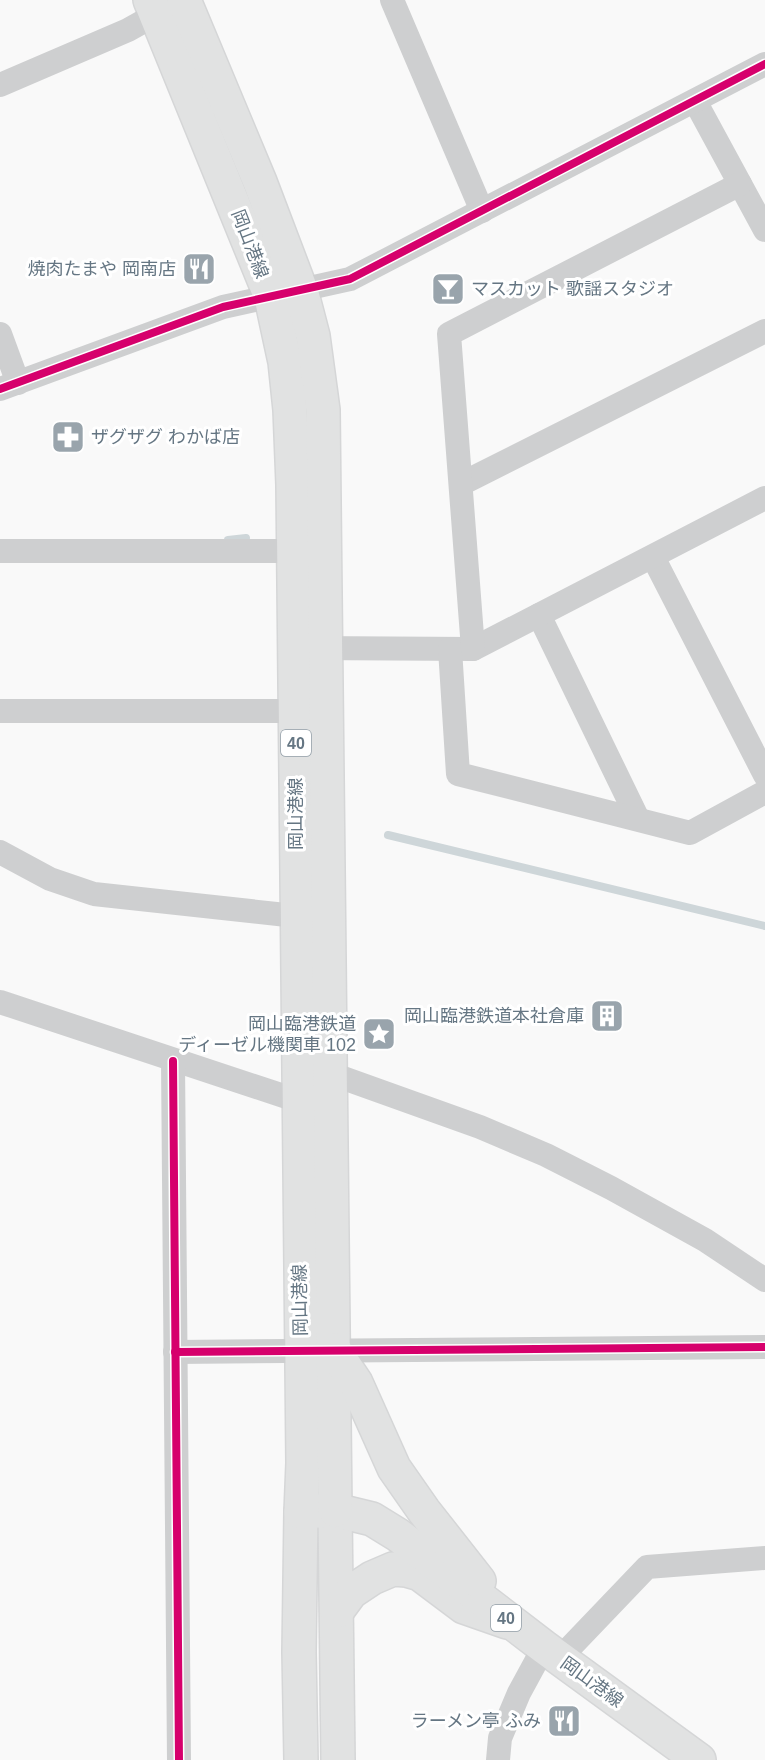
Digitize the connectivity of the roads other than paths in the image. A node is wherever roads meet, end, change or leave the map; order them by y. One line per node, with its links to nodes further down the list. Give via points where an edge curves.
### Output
1 (392, 0): 7 (street)
2 (168, 4): 4 (street, via 128,30); 9 (main road, 岡山港線 / 40)
3 (765, 64): 5 (street)
4 (0, 85)
5 (695, 101): 6 (street); 7 (street)
6 (740, 184): 8 (street); 13 (street, via 449,334)
7 (482, 211): 9 (street, via 350,279)
8 (765, 230)
9 (286, 293): 12 (street, via 223,307); 16 (main road, 岡山港線 / 40, via 285,362)
10 (765, 331): 13 (street)
11 (0, 334): 12 (street)
12 (9, 386)
13 (460, 483): 20 (street)
14 (765, 498): 17 (street)
15 (0, 551): 16 (street)
16 (308, 551): 19 (main road, 岡山港線 / 40)
17 (653, 557): 18 (street); 23 (street)
18 (539, 615): 20 (street); 25 (street)
19 (310, 648): 20 (street); 22 (main road, 岡山港線 / 40)
20 (461, 649): 25 (street, via 458,774)
21 (0, 711): 22 (street)
22 (310, 711): 27 (main road, 岡山港線 / 40)
23 (765, 775)
24 (765, 792): 25 (street, via 690,833)
25 (638, 819)
26 (0, 852): 27 (street, via 50,879 94,894)
27 (313, 918): 30 (main road, 岡山港線 / 40); 31 (main road, 岡山港線 / 40)
28 (0, 1002): 29 (street)
29 (173, 1061): 32 (street); 38 (street)
30 (298, 1064): 31 (street); 32 (main road, 岡山港線 / 40)
31 (331, 1073): 33 (main road, 岡山港線 / 40); 34 (street, via 546,1155 705,1240)
32 (298, 1102): 33 (street); 36 (main road, 岡山港線 / 40)
33 (331, 1112): 37 (main road, 岡山港線 / 40)
34 (765, 1280)
35 (765, 1347): 37 (street)
36 (301, 1350): 37 (street); 38 (street); 40 (main road, 岡山港線 / 40)
37 (334, 1350): 39 (main road, 岡山港線 / 40); 43 (main road, 40, via 356,1383 394,1468)
38 (175, 1352): 45 (street)
39 (335, 1510): 40 (main road, 岡山港線 / 40); 42 (main road); 43 (main road, 岡山港線 / 40, via 372,1519 398,1534)
40 (301, 1512): 46 (main road)
41 (765, 1558): 44 (street, via 647,1567)
42 (336, 1611): 43 (main road, via 351,1592 372,1578 393,1569 406,1570 420,1574 464,1607); 47 (main road)
43 (515, 1625): 44 (main road, 岡山港線 / 40)
44 (552, 1653): 48 (street, via 519,1693 500,1738); 49 (main road, 岡山港線 / 40)
45 (179, 1760)
46 (301, 1760)
47 (338, 1760)
48 (498, 1760)
49 (699, 1760)

